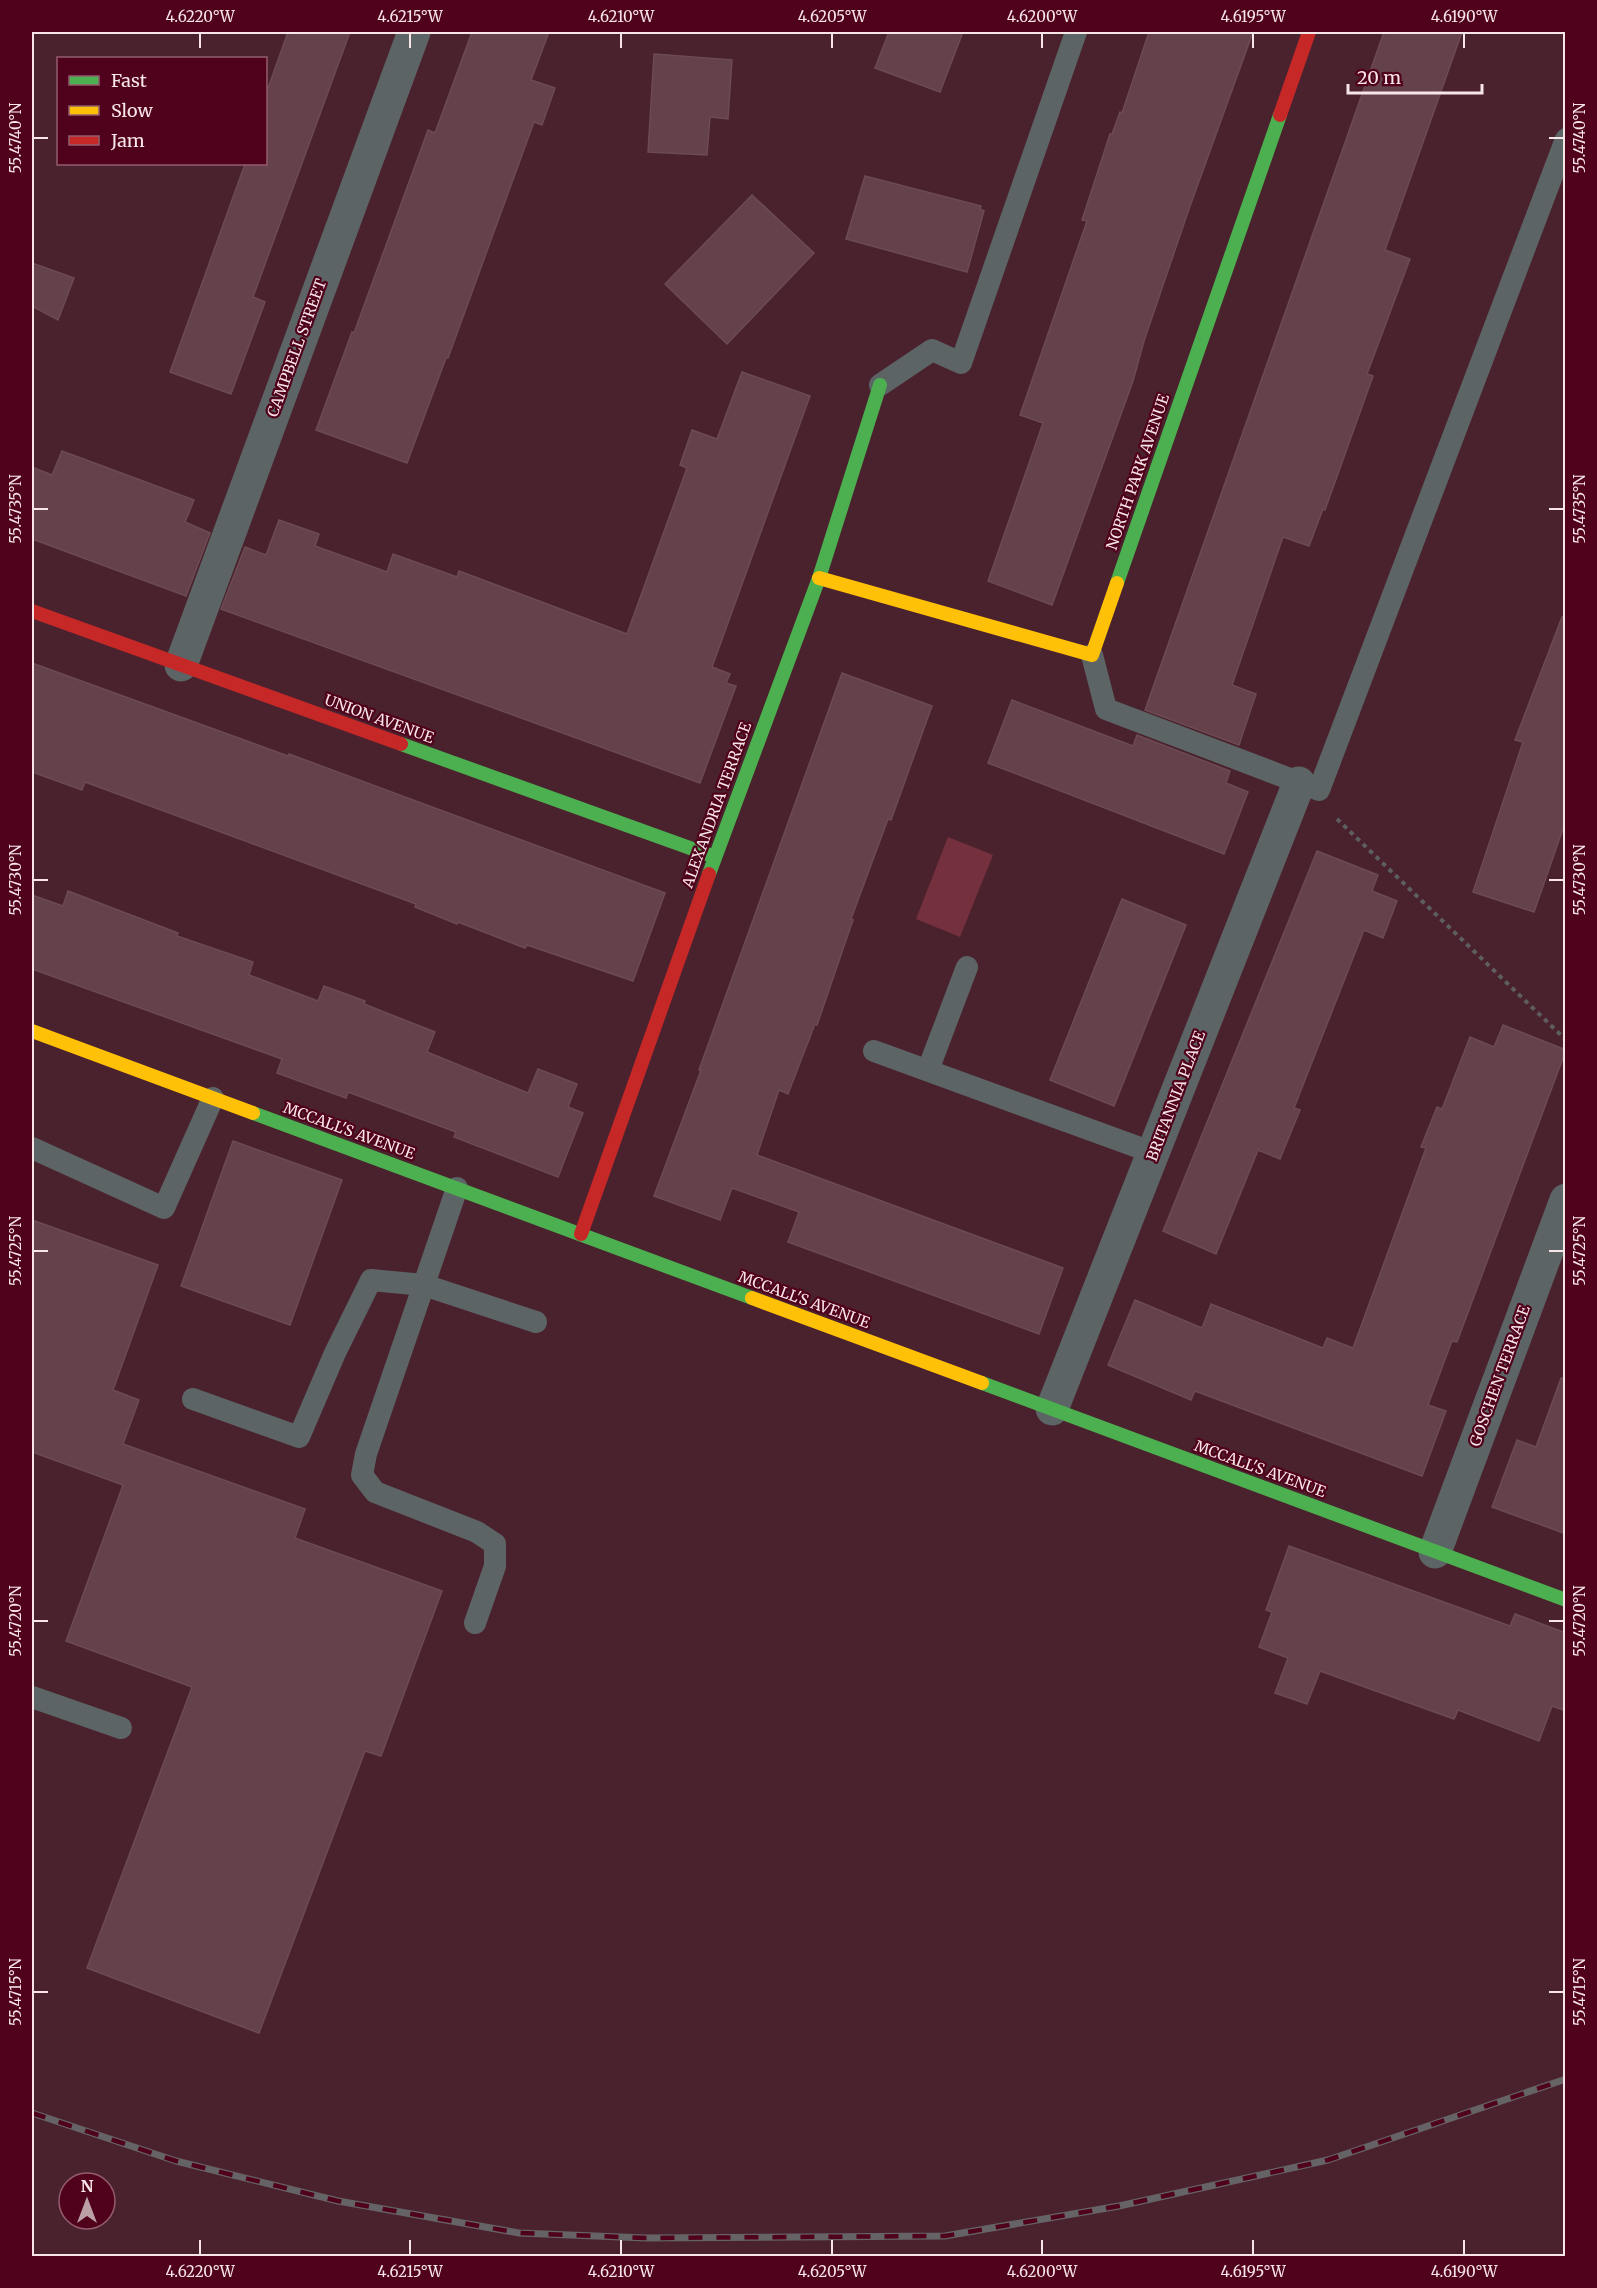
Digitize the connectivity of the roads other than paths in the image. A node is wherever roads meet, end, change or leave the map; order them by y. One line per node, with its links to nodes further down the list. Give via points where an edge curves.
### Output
1 (414, 32): 9 (street, CAMPBELL STREET)
2 (1076, 32): 5 (lane, via 961,363 932,350)
3 (1309, 32): 8 (street, NORTH PARK AVENUE)
4 (1566, 139): 10 (lane, via 1319,790)
5 (880, 385): 6 (street, ALEXANDRIA TERRACE)
6 (819, 578): 8 (street); 11 (street, ALEXANDRIA TERRACE)
7 (32, 611): 9 (street, UNION AVENUE)
8 (1092, 655): 10 (lane, via 1106,709)
9 (181, 665): 11 (street, UNION AVENUE)
10 (1299, 783): 18 (street, BRITANNIA PLACE)
11 (715, 858): 21 (street, ALEXANDRIA TERRACE)
12 (967, 967): 15 (lane)
13 (32, 1030): 16 (street, MCCALL'S AVENUE)
14 (874, 1051): 15 (lane)
15 (928, 1070): 18 (lane)
16 (213, 1098): 17 (lane, via 165,1208); 19 (street, MCCALL'S AVENUE)
17 (32, 1148)
18 (1154, 1153): 25 (street, BRITANNIA PLACE)
19 (457, 1188): 21 (street, MCCALL'S AVENUE); 22 (lane)
20 (1566, 1200): 26 (street, GOSCHEN TERRACE)
21 (581, 1234): 25 (street, MCCALL'S AVENUE)
22 (424, 1285): 23 (lane); 24 (lane, via 371,1280 299,1437); 28 (lane, via 362,1475 375,1492 477,1532 495,1544 495,1566)
23 (536, 1323)
24 (193, 1399)
25 (1053, 1409): 26 (street, MCCALL'S AVENUE)
26 (1435, 1552): 27 (street, MCCALL'S AVENUE)
27 (1566, 1600)
28 (475, 1623)
29 (32, 1697): 30 (lane)
30 (121, 1728)

